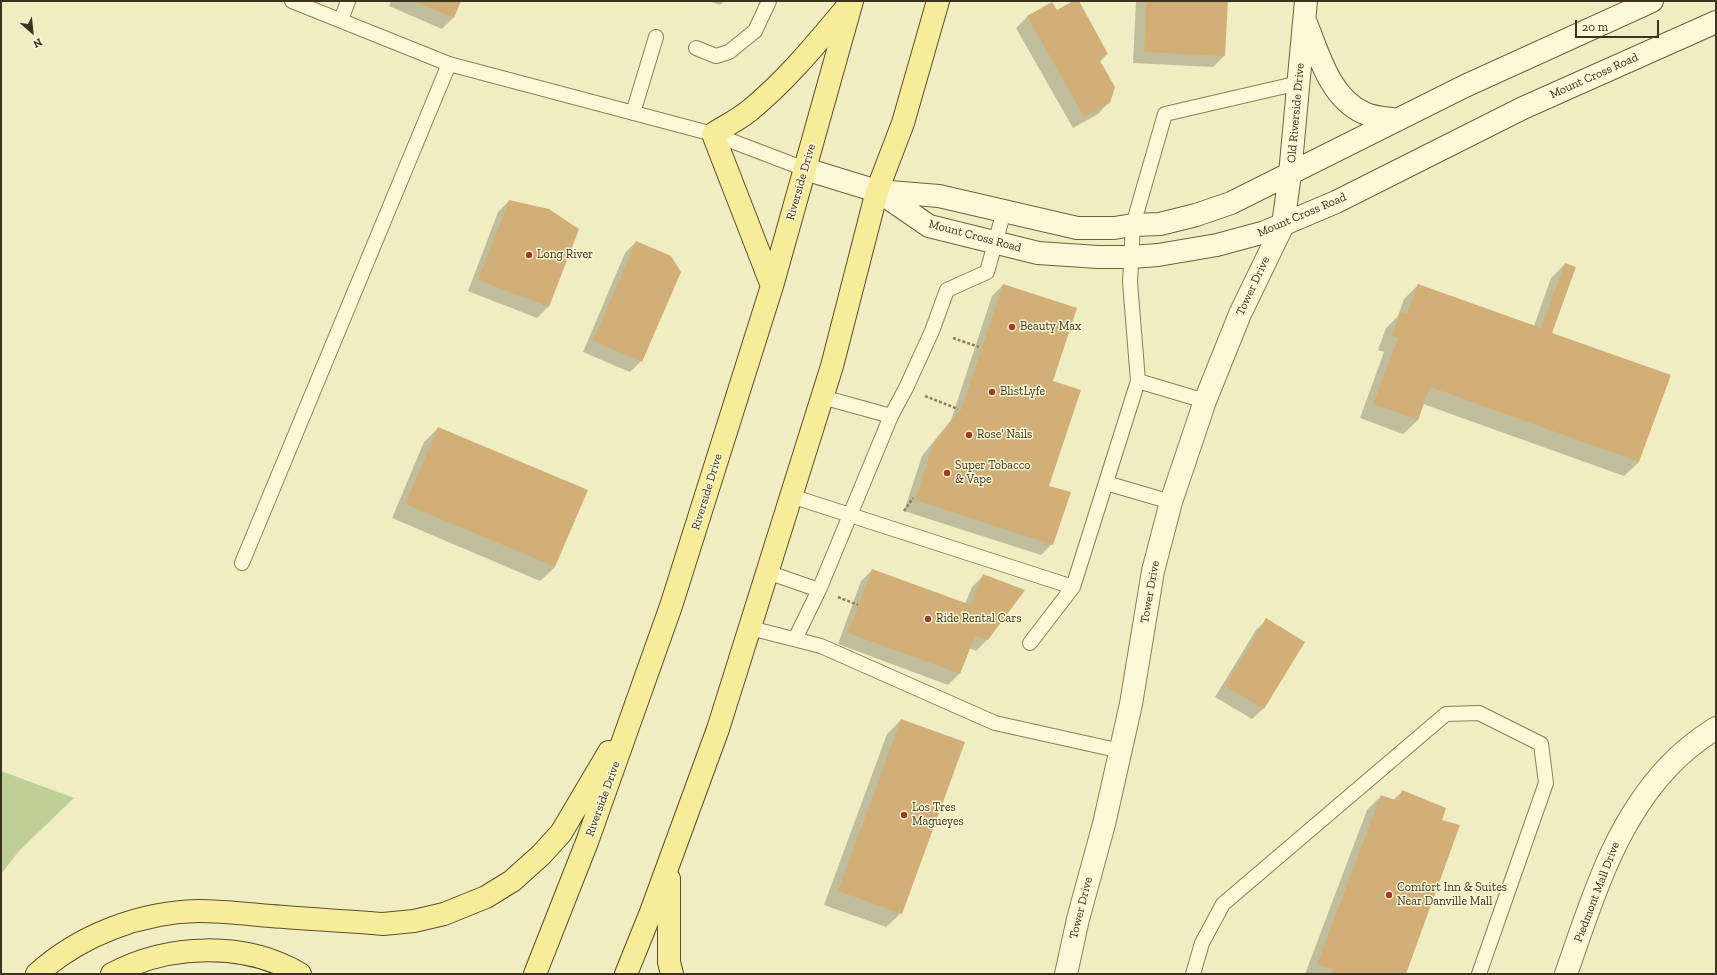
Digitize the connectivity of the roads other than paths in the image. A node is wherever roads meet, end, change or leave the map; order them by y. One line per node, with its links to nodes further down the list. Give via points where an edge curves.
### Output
1 (292, 1): 8 (lane)
2 (348, 1): 8 (lane)
3 (769, 1): 11 (lane, via 756,31 729,52 716,56)
4 (852, 1): 16 (main road, via 813,48 771,92 748,112); 17 (main road, Riverside Drive)
5 (938, 1): 19 (main road, via 903,123)
6 (1652, 1): 15 (main road, via 1465,86)
7 (1305, 8): 13 (main road, Old Riverside Drive); 15 (main road, via 1337,93 1365,114)
8 (340, 20): 12 (lane)
9 (1716, 22): 22 (main road, Mount Cross Road, via 1523,108 1336,202)
10 (656, 37): 14 (lane)
11 (696, 48)
12 (449, 64): 14 (lane); 34 (lane)
13 (1299, 83): 18 (main road, Old Riverside Drive); 21 (lane, via 1165,114)
14 (633, 113): 16 (lane)
15 (1397, 120): 18 (main road)
16 (713, 134): 17 (lane); 25 (main road)
17 (805, 169): 19 (main road); 25 (main road, Riverside Drive)
18 (1290, 174): 21 (main road, via 1231,203 1196,215 1160,224); 22 (main road, Old Riverside Drive)
19 (877, 191): 20 (main road, via 939,196); 23 (main road, Mount Cross Road, via 929,226); 27 (main road)
20 (1004, 211): 21 (main road, via 1077,228); 23 (lane)
21 (1133, 225): 24 (lane)
22 (1282, 225): 24 (main road, Mount Cross Road, via 1217,245); 28 (main road, Tower Drive, via 1240,314)
23 (995, 242): 24 (main road, Mount Cross Road, via 1038,253); 29 (lane, via 987,272 948,290 932,331)
24 (1132, 257): 26 (lane, via 1130,282)
25 (772, 286): 41 (main road, Riverside Drive, via 671,606)
26 (1138, 381): 28 (lane); 30 (lane)
27 (822, 397): 29 (lane); 31 (main road)
28 (1205, 401): 32 (main road, Tower Drive)
29 (891, 416): 33 (lane)
30 (1106, 484): 32 (lane); 36 (lane)
31 (791, 496): 33 (lane); 35 (main road)
32 (1171, 502): 43 (main road, Tower Drive, via 1153,571)
33 (851, 515): 36 (lane); 37 (lane)
34 (242, 563)
35 (767, 572): 37 (lane); 38 (main road)
36 (1073, 587): 40 (lane)
37 (820, 590): 39 (lane)
38 (750, 628): 39 (lane); 44 (main road, via 718,729)
39 (795, 639): 43 (lane, via 821,646 995,723)
40 (1030, 643)
41 (634, 710): 45 (main road, via 562,832 541,856 512,881 486,897 444,914 414,921 383,924 198,911 150,917 111,928 82,942); 48 (main road, Riverside Drive, via 587,842)
42 (1716, 728): 54 (main road, Piedmont Mall Drive, via 1668,767 1631,815 1614,845 1601,876)
43 (1121, 751): 51 (main road, Tower Drive)
44 (669, 864): 49 (main road); 50 (main road, via 669,962)
45 (37, 974)
46 (112, 974): 47 (main road, via 127,966 170,953 207,950 251,955)
47 (300, 974)
48 (535, 974)
49 (626, 974)
50 (672, 974)
51 (1066, 974)
52 (1193, 974): 53 (lane, via 1202,943 1223,904 1446,714 1479,713 1541,744 1546,783)
53 (1479, 974)
54 (1566, 974)

